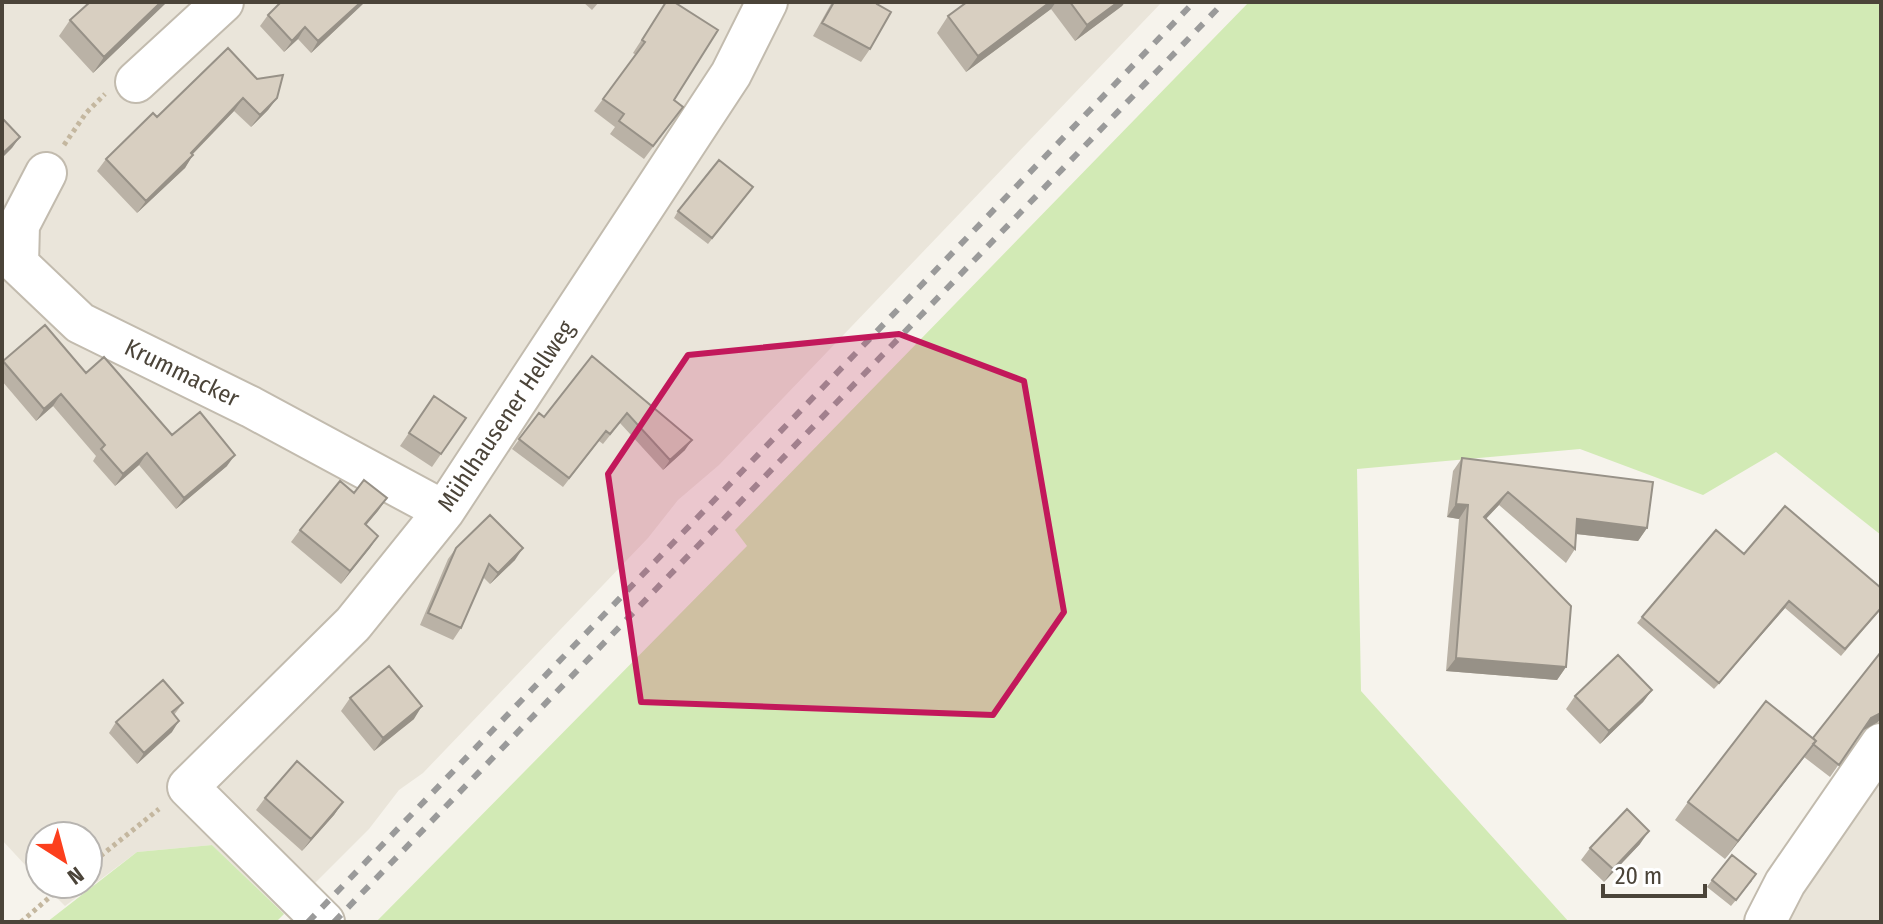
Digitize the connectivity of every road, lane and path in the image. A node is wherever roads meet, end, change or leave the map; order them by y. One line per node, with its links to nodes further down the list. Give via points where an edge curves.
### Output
1 (223, 2): 3 (street)
2 (765, 3): 5 (street, Mühlhausener Hellweg, via 731,74)
3 (136, 82): 4 (path, via 100,97)
4 (46, 173): 5 (street, Krummacker, via 19,225 18,264 80,323)
5 (444, 511): 7 (street, Mühlhausener Hellweg, via 353,624)
6 (1881, 744): 12 (street, via 1785,883)
7 (188, 787): 8 (path); 11 (street)
8 (104, 853)
9 (46, 900): 10 (path)
10 (21, 922)
11 (324, 922)
12 (1765, 922)

